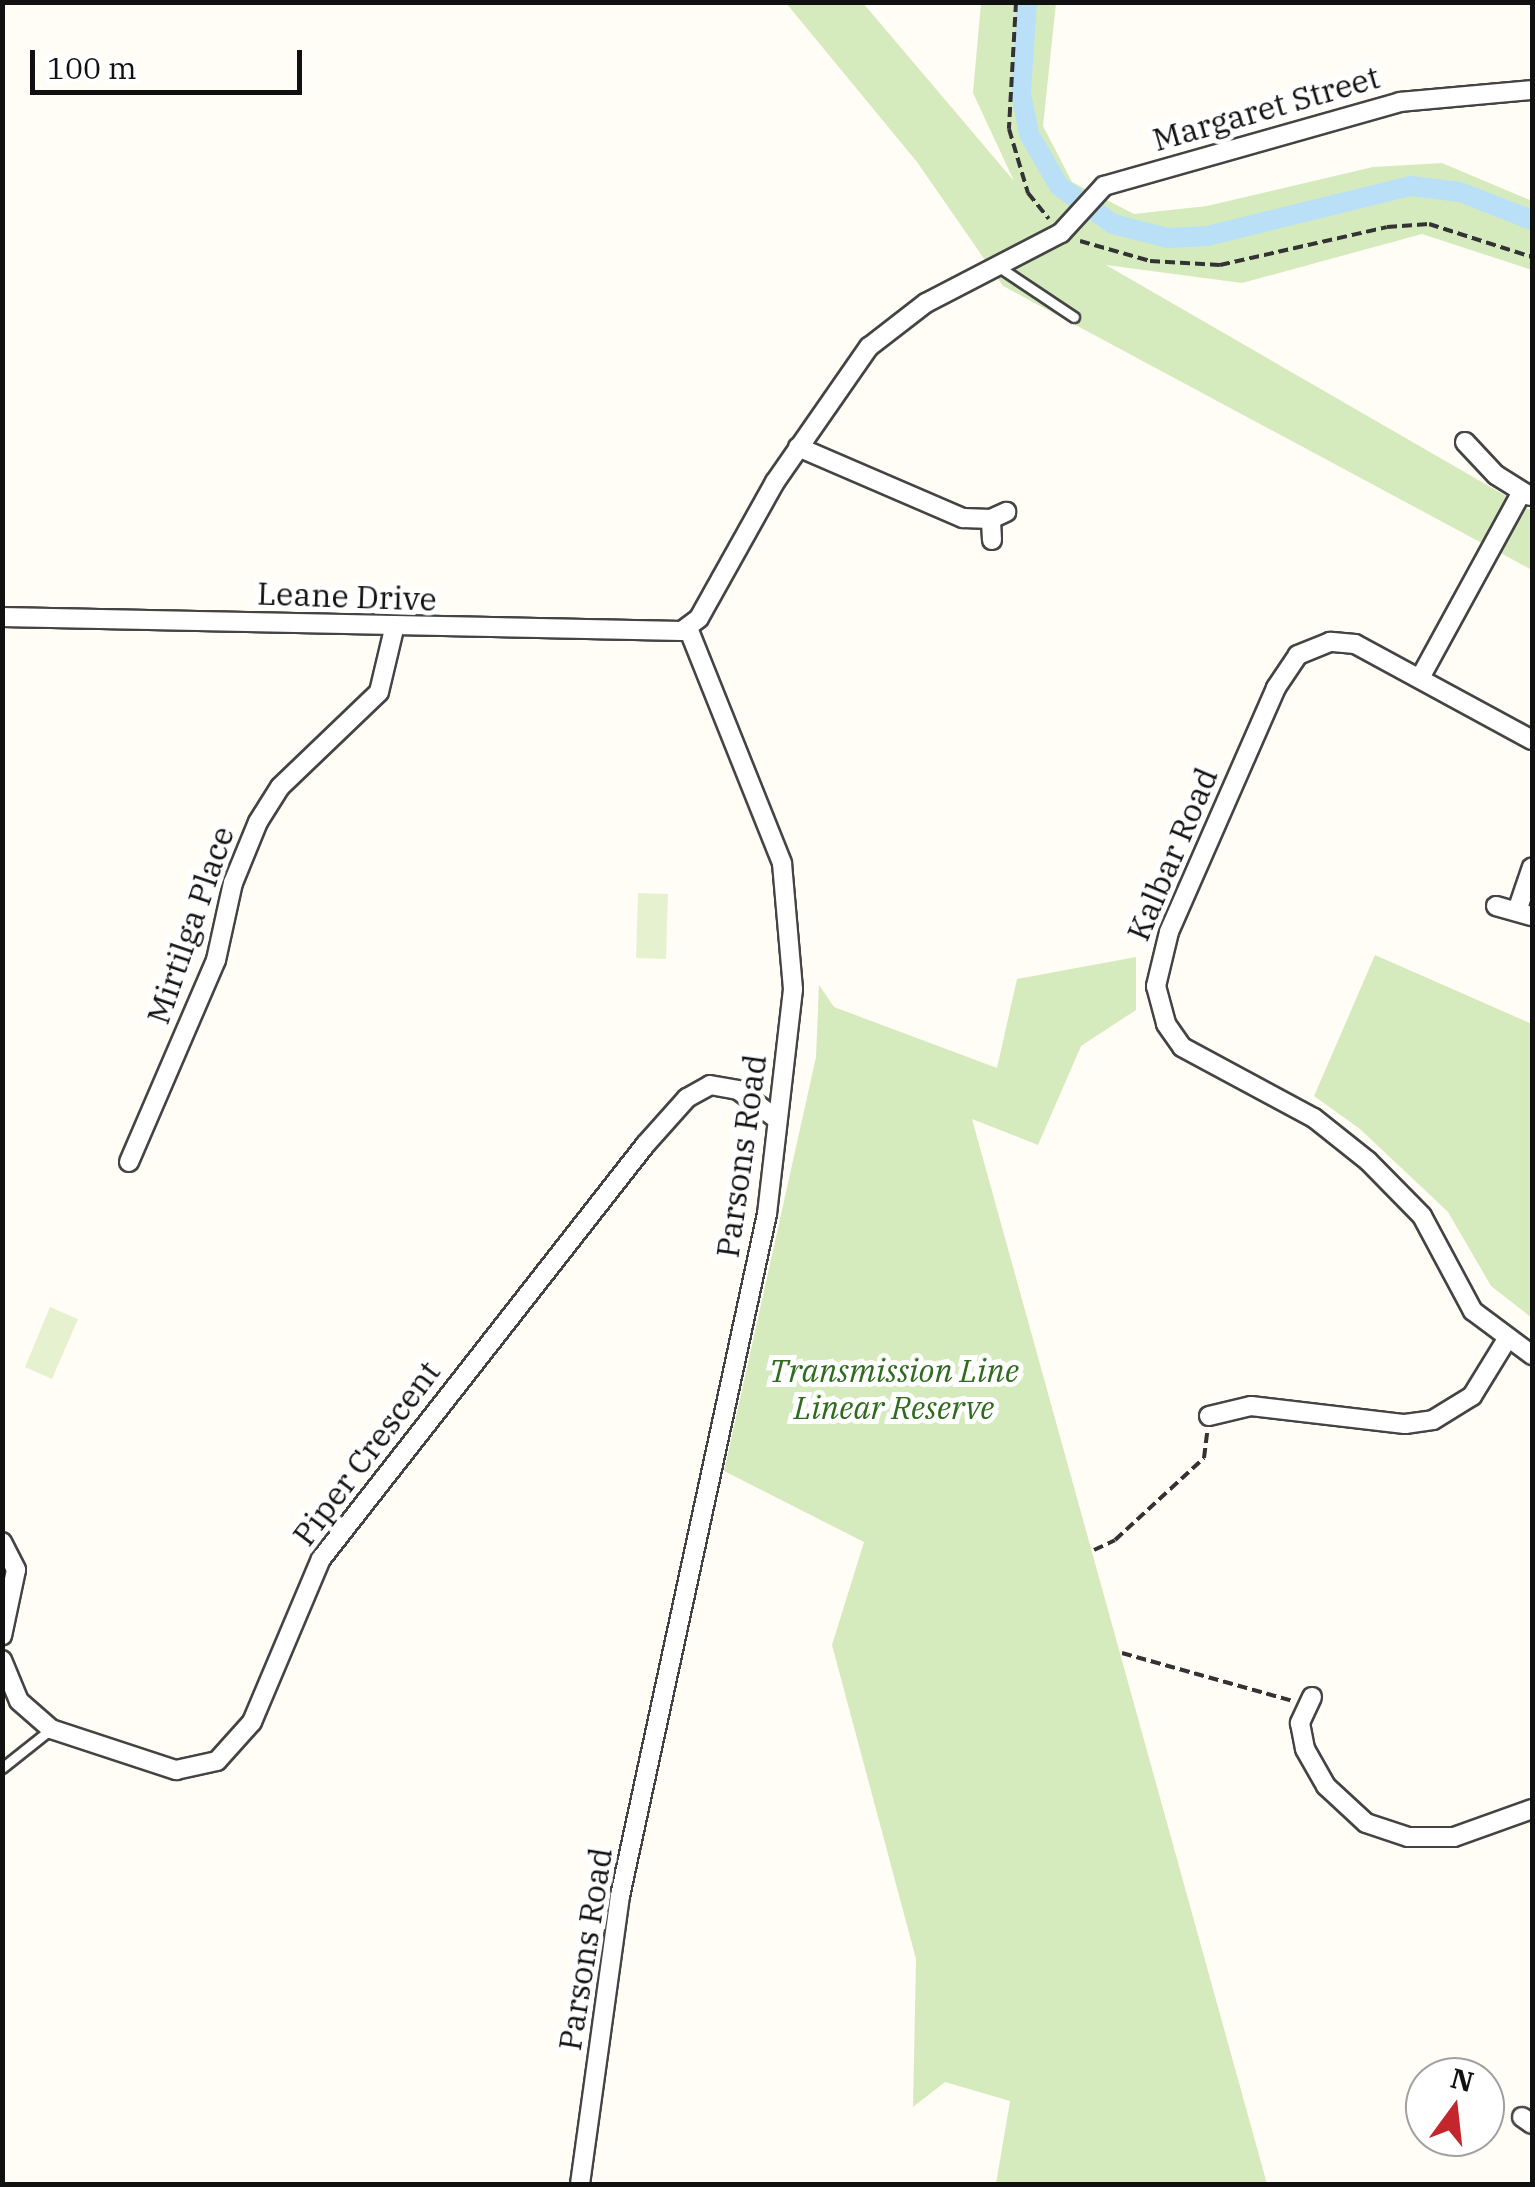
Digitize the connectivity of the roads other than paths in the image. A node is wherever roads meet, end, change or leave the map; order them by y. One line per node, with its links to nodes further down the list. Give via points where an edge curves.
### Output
1 (1532, 90): 2 (street, Margaret Street, via 1400,102 1118,180 1094,195 1067,227)
2 (999, 267): 3 (lane); 5 (street, via 926,303 884,334)
3 (1074, 317)
4 (1465, 442): 6 (street)
5 (798, 447): 7 (street, via 964,518 998,515); 10 (street)
6 (1528, 495): 11 (street)
7 (992, 540)
8 (2, 616): 9 (street, Leane Drive)
9 (394, 628): 10 (street, Leane Drive, via 668,634); 17 (street, Mirtilga Place, via 379,692 280,786 258,822 232,883 216,960)
10 (688, 628): 16 (street, Parsons Road, via 786,876 793,977 784,1087)
11 (1420, 678): 12 (street, Kalbar Road); 18 (street, Kalbar Road, via 1344,642 1318,645 1289,664 1169,932 1156,986 1160,1011 1182,1047 1314,1118 1412,1205 1463,1298)
12 (1532, 740)
13 (1532, 867): 15 (street)
14 (1496, 906): 15 (street)
15 (1525, 914)
16 (774, 1117): 25 (street, Piper Crescent, via 731,1086 710,1085 688,1098 645,1145 321,1559 252,1722 227,1754 207,1767 176,1770); 28 (street, Parsons Road, via 763,1235 616,1918)
17 (129, 1162)
18 (1507, 1340): 19 (street, Kalbar Road); 20 (street, via 1472,1396 1433,1420 1405,1424 1268,1406)
19 (1532, 1355)
20 (1209, 1416)
21 (2, 1542): 22 (street, via 16,1570)
22 (2, 1636)
23 (2, 1660): 25 (street, via 19,1701)
24 (1312, 1697): 27 (street, via 1300,1724 1305,1749 1326,1786 1366,1822 1408,1837 1454,1838)
25 (51, 1729): 26 (lane)
26 (2, 1768)
27 (1532, 1808)
28 (580, 2184)

